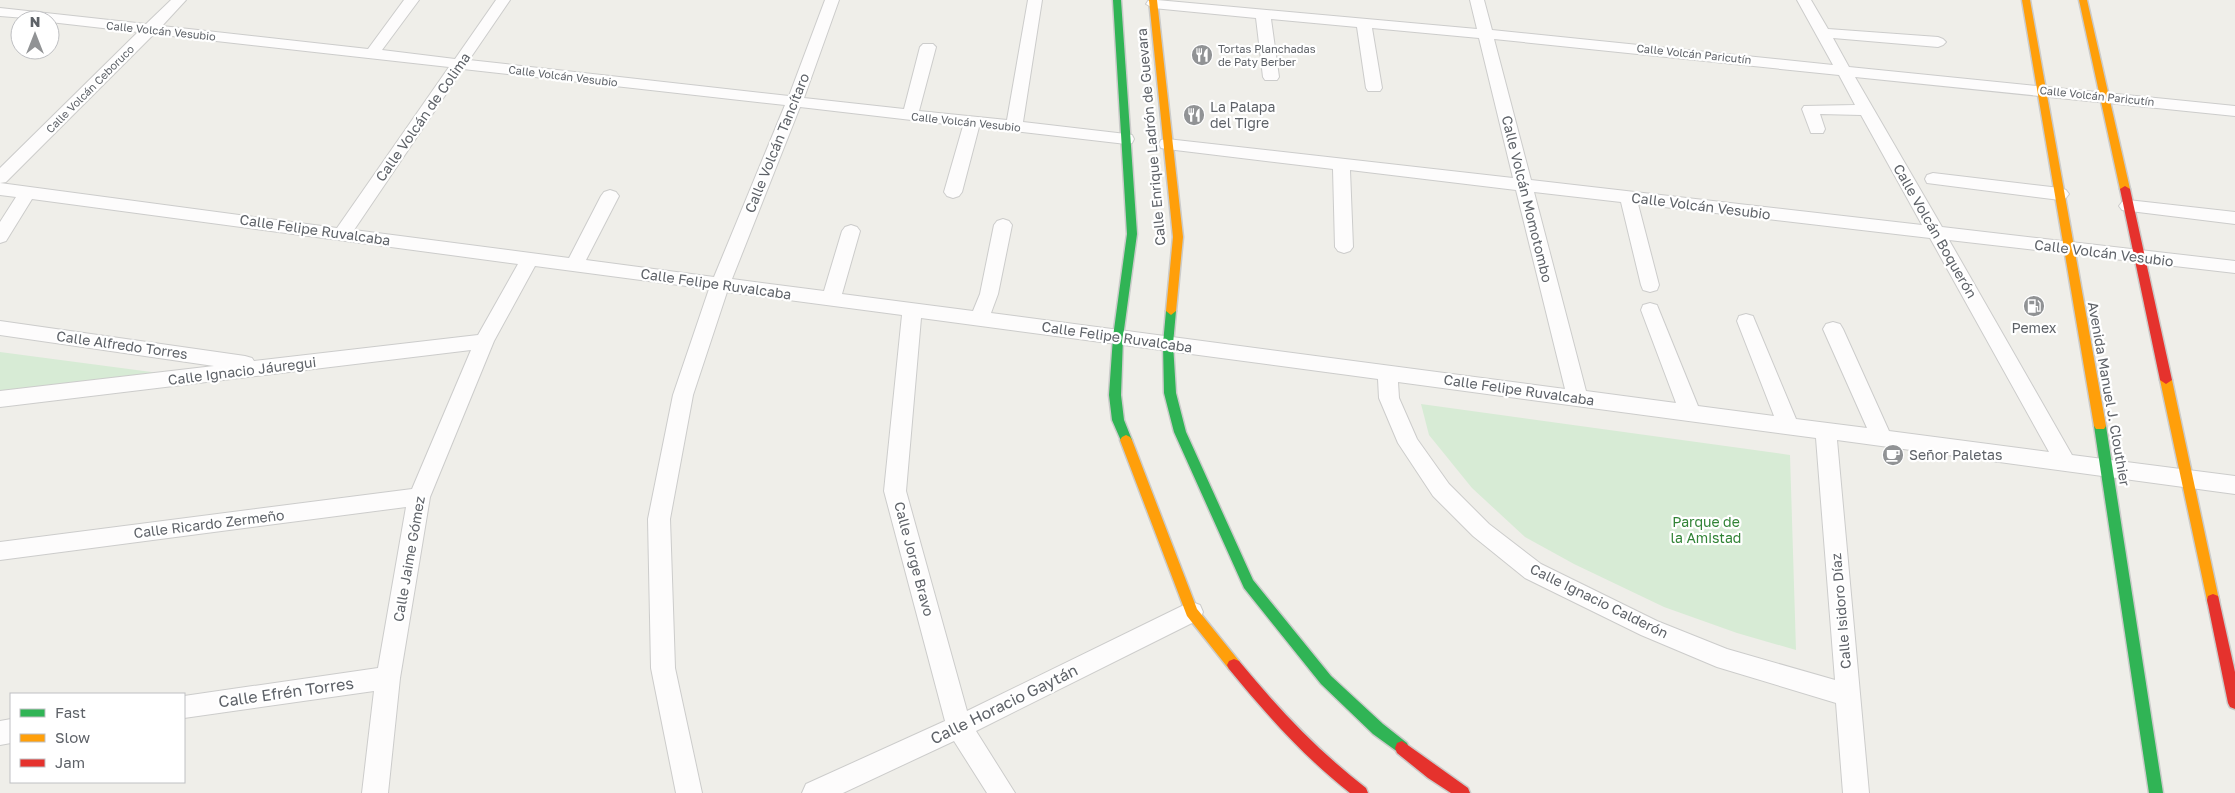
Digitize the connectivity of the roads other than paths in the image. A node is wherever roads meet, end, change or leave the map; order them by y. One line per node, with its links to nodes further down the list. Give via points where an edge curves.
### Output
1 (179, 0): 15 (street, Calle Volcán Ceboruco)
2 (412, 0): 20 (street)
3 (503, 0): 21 (street, Calle Volcán de Colima)
4 (832, 0): 27 (street, Calle Volcán Tancítaro)
5 (1035, 0): 32 (street)
6 (1116, 0): 34 (street, Calle Enrique Ladrón de Guevara)
7 (1477, 0): 17 (street, Calle Volcán Momotombo)
8 (1804, 0): 16 (street, Calle Volcán Boquerón)
9 (2026, 0): 25 (street, Avenida Manuel J. Clouthier)
10 (2083, 0): 26 (street)
11 (1153, 2): 13 (street, Calle Volcán Paricutín); 35 (street, Calle Enrique Ladrón de Guevara)
12 (0, 12): 15 (street, Calle Volcán Vesubio)
13 (1264, 14): 14 (street, Calle Volcán Paricutín); 23 (street)
14 (1364, 23): 17 (street, Calle Volcán Paricutín); 24 (street)
15 (149, 30): 20 (street, Calle Volcán Vesubio); 37 (street, Calle Volcán Ceboruco)
16 (1823, 33): 18 (street); 22 (street, Calle Volcán Boquerón)
17 (1486, 34): 22 (street, Calle Volcán Paricutín); 39 (street, Calle Volcán Momotombo)
18 (1938, 42)
19 (928, 47): 30 (street)
20 (372, 54): 21 (street, Calle Volcán Vesubio)
21 (460, 64): 27 (street, Calle Volcán Vesubio); 51 (street, Calle Volcán de Colima)
22 (1844, 69): 25 (street, Calle Volcán Paricutín); 28 (street, Calle Volcán Boquerón)
23 (1270, 77)
24 (1374, 88)
25 (2042, 90): 26 (street, Calle Volcán Paricutín); 43 (street, Avenida Manuel J. Clouthier)
26 (2104, 97): 29 (street, Calle Volcán Paricutín); 46 (street)
27 (794, 103): 30 (street, Calle Volcán Vesubio); 59 (street, Calle Volcán Tancítaro)
28 (1866, 110): 33 (street, via 1810,109); 50 (street, Calle Volcán Boquerón)
29 (2235, 111)
30 (910, 116): 31 (street, Calle Volcán Vesubio)
31 (972, 122): 32 (street, Calle Volcán Vesubio); 42 (street)
32 (1014, 127): 34 (street, Calle Volcán Vesubio)
33 (1816, 129)
34 (1126, 139): 68 (street, Calle Enrique Ladrón de Guevara, via 1132,234)
35 (1168, 144): 36 (street, Calle Volcán Vesubio); 70 (street, Calle Enrique Ladrón de Guevara, via 1178,237)
36 (1342, 164): 39 (street, Calle Volcán Vesubio); 53 (street)
37 (0, 178)
38 (1932, 179): 43 (street)
39 (1523, 184): 45 (street, Calle Volcán Vesubio); 73 (street, Calle Volcán Momotombo)
40 (0, 189): 41 (street, Calle Felipe Ruvalcaba)
41 (27, 192): 51 (street, Calle Felipe Ruvalcaba); 52 (street)
42 (952, 192)
43 (2060, 194): 54 (street, Avenida Manuel J. Clouthier)
44 (610, 196): 57 (street)
45 (1628, 197): 50 (street, Calle Volcán Vesubio); 60 (street)
46 (2128, 206): 47 (street); 55 (street)
47 (2235, 218)
48 (1003, 224): 64 (street, via 989,294)
49 (850, 231): 61 (street)
50 (1936, 233): 54 (street, Calle Volcán Vesubio); 79 (street, Calle Volcán Boquerón)
51 (342, 234): 56 (street, Calle Felipe Ruvalcaba)
52 (0, 237)
53 (1344, 247)
54 (2070, 249): 55 (street, Calle Volcán Vesubio); 80 (street, Avenida Manuel J. Clouthier)
55 (2139, 256): 58 (street, Calle Volcán Vesubio); 81 (street)
56 (530, 259): 57 (street, Calle Felipe Ruvalcaba); 69 (street, Calle Jaime Gómez)
57 (574, 265): 59 (street, Calle Felipe Ruvalcaba)
58 (2235, 268)
59 (720, 285): 61 (street, Calle Felipe Ruvalcaba); 92 (street, Calle Volcán Tancítaro, via 683,395 659,519 664,668)
60 (1650, 285)
61 (831, 299): 62 (street, Calle Felipe Ruvalcaba)
62 (912, 310): 64 (street, Calle Felipe Ruvalcaba); 90 (street, Calle Jorge Bravo, via 895,491)
63 (1650, 310): 75 (street)
64 (980, 319): 68 (street, Calle Felipe Ruvalcaba)
65 (1746, 321): 76 (street)
66 (0, 328): 71 (street, Calle Alfredo Torres)
67 (1833, 328): 78 (street)
68 (1118, 337): 70 (street, Calle Felipe Ruvalcaba); 85 (street, Calle Enrique Ladrón de Guevara, via 1115,395 1118,420)
69 (484, 341): 71 (street, Calle Ignacio Jáuregui); 83 (street, Calle Jaime Gómez)
70 (1168, 344): 72 (street, Calle Felipe Ruvalcaba); 96 (street, Calle Enrique Ladrón de Guevara, via 1170,393 1180,432 1248,584 1326,680 1384,734 1432,773)
71 (273, 368): 74 (street, Calle Ignacio Jáuregui)
72 (1387, 372): 73 (street, Calle Felipe Ruvalcaba); 87 (street, Calle Ignacio Calderón, via 1389,398 1408,443 1441,490 1481,530 1533,571 1649,628 1725,659)
73 (1577, 397): 75 (street, Calle Felipe Ruvalcaba)
74 (0, 399)
75 (1690, 412): 76 (street, Calle Felipe Ruvalcaba)
76 (1788, 425): 77 (street, Calle Felipe Ruvalcaba)
77 (1826, 430): 78 (street, Calle Felipe Ruvalcaba); 87 (street, Calle Isidoro Díaz)
78 (1881, 437): 79 (street, Calle Felipe Ruvalcaba)
79 (2066, 463): 80 (street, Calle Felipe Ruvalcaba)
80 (2107, 468): 81 (street, Calle Felipe Ruvalcaba); 98 (street, Avenida Manuel J. Clouthier)
81 (2188, 479): 82 (street, Calle Felipe Ruvalcaba); 88 (street)
82 (2235, 485)
83 (419, 497): 84 (street, Calle Ricardo Zermeño); 86 (street, Calle Jaime Gómez)
84 (0, 551)
85 (1192, 612): 90 (street, Calle Horacio Gaytán); 95 (street, Calle Enrique Ladrón de Guevara, via 1258,695 1341,778)
86 (388, 678): 89 (street, Calle Efrén Torres); 91 (street, Calle Jaime Gómez)
87 (1848, 695): 97 (street, Calle Isidoro Díaz)
88 (2235, 703)
89 (185, 707)
90 (959, 727): 93 (street, Calle Horacio Gaytán); 94 (street, Calle Jorge Bravo)
91 (375, 793)
92 (689, 793)
93 (815, 793)
94 (1002, 793)
95 (1361, 793)
96 (1463, 793)
97 (1856, 793)
98 (2156, 793)

